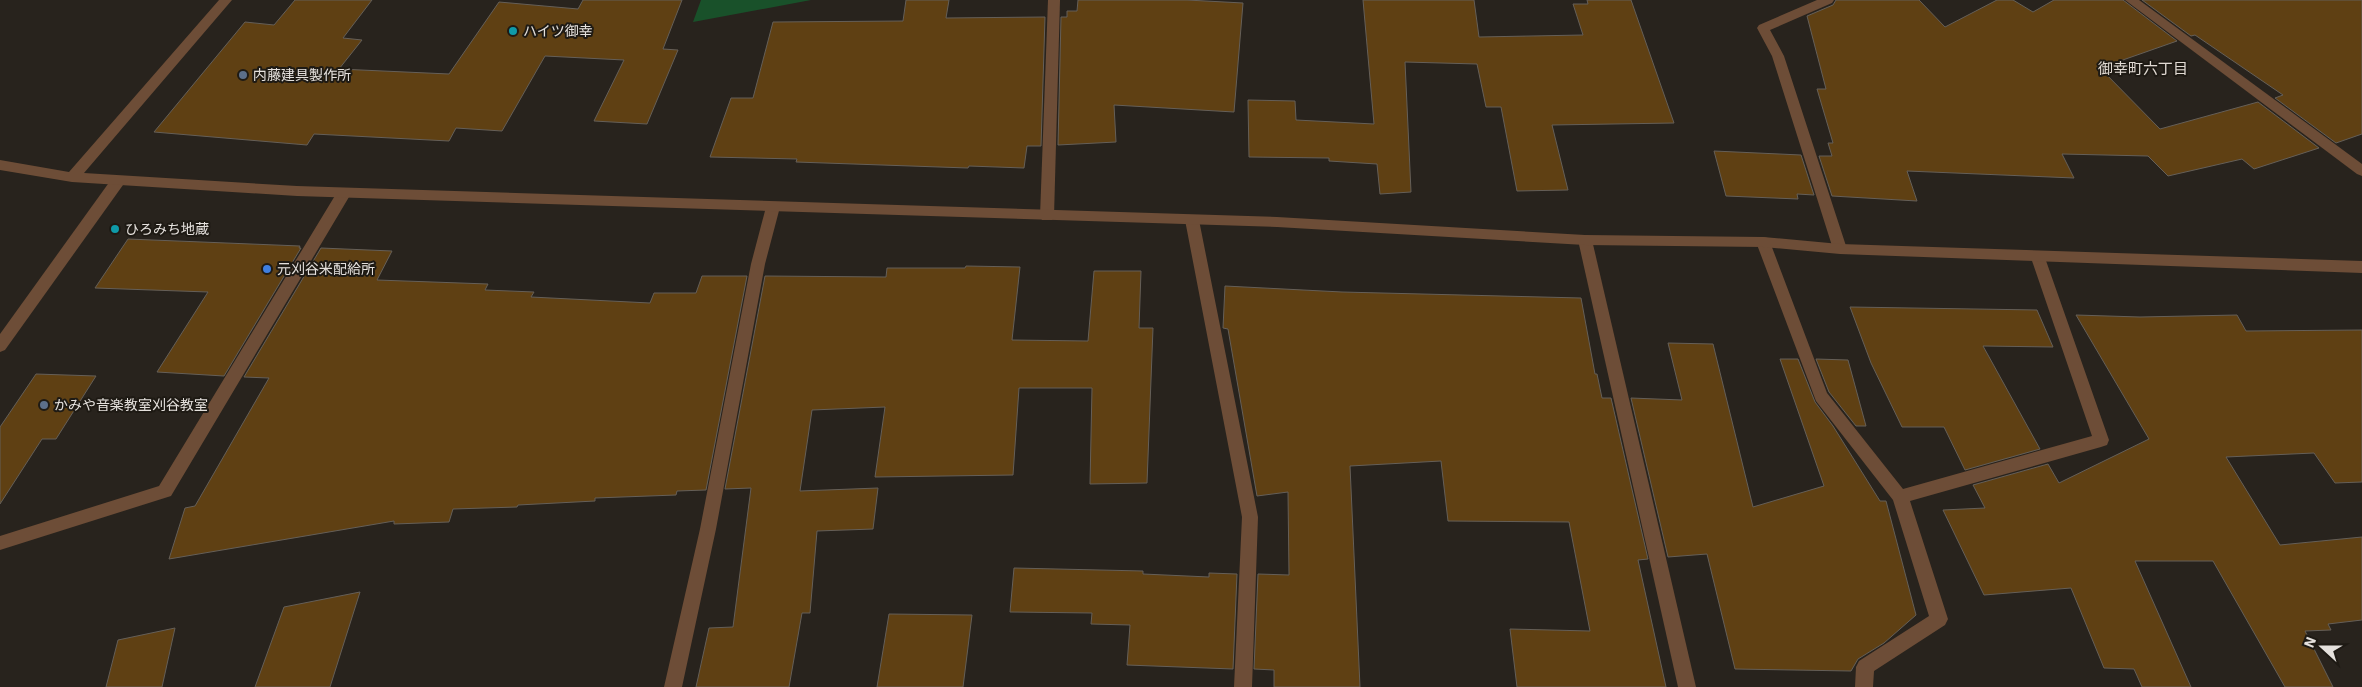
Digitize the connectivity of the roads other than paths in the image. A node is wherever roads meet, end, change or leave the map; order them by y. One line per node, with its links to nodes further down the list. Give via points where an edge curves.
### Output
1 (226, 0): 7 (street)
2 (1054, 0): 11 (street)
3 (1828, 0): 15 (street, via 1763,28 1778,56)
4 (2131, 0): 6 (street)
5 (0, 165): 7 (street)
6 (2362, 171)
7 (72, 177): 8 (street)
8 (118, 180): 9 (street); 18 (street)
9 (344, 193): 10 (street); 20 (street, via 165,491)
10 (773, 207): 11 (street); 21 (street, via 758,264 708,529)
11 (1047, 216): 12 (street)
12 (1192, 220): 13 (street); 22 (street, via 1250,517)
13 (1585, 240): 14 (street); 23 (street)
14 (1763, 242): 15 (street); 19 (street, via 1821,396)
15 (1840, 249): 16 (street)
16 (2037, 255): 17 (street); 19 (street, via 2101,440)
17 (2362, 267)
18 (0, 346)
19 (1900, 496): 24 (street, via 1938,619 1865,667)
20 (0, 544)
21 (673, 687)
22 (1243, 687)
23 (1687, 687)
24 (1864, 687)

